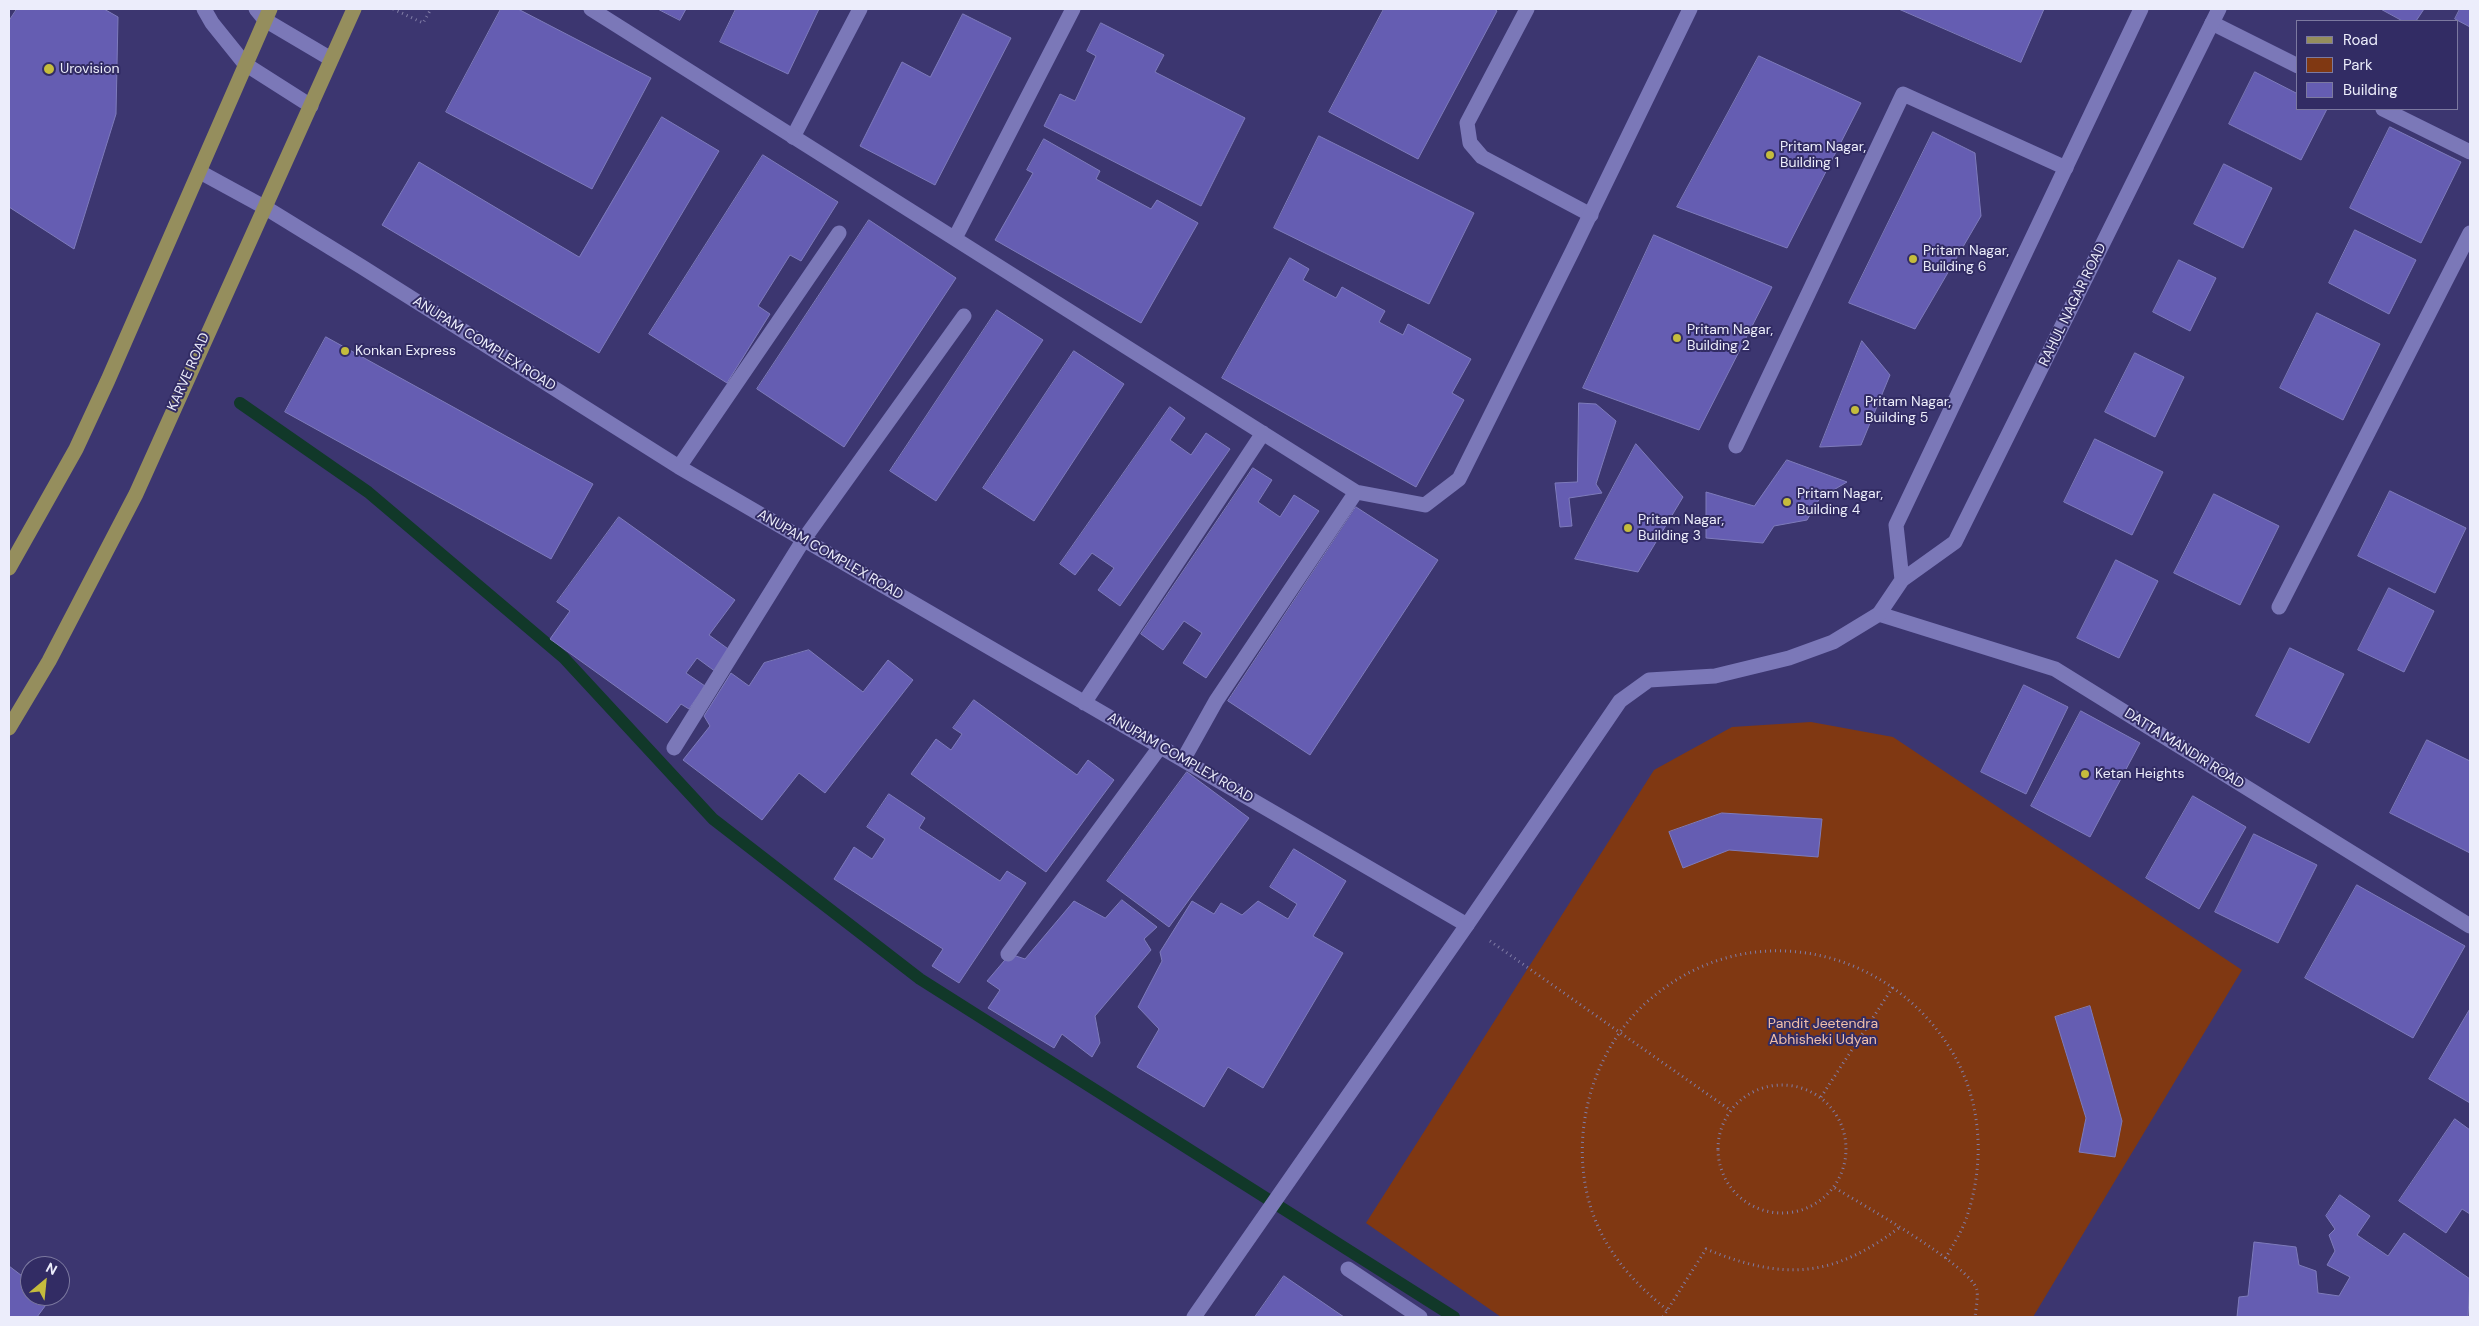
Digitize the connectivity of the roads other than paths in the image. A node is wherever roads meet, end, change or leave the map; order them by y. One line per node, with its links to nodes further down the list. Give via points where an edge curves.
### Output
1 (204, 9): 13 (street)
2 (354, 9): 12 (main road, KARVE ROAD)
3 (591, 9): 17 (street)
4 (860, 9): 17 (street)
5 (1073, 9): 25 (street)
6 (1528, 9): 22 (street, via 1467,124 1470,143 1482,157)
7 (1690, 9): 22 (street)
8 (2141, 9): 19 (street)
9 (2219, 9): 11 (street, RAHUL NAGAR ROAD)
10 (264, 12): 12 (street); 13 (main road)
11 (2212, 23): 14 (street); 33 (street, RAHUL NAGAR ROAD, via 1955,542)
12 (332, 59): 15 (main road, KARVE ROAD)
13 (245, 64): 15 (street); 20 (main road)
14 (2296, 65)
15 (311, 106): 21 (main road, KARVE ROAD)
16 (2385, 110): 18 (street)
17 (793, 137): 25 (street)
18 (2470, 152)
19 (2066, 168): 28 (street, via 1903,94); 33 (street, via 1896,526)
20 (200, 172): 21 (street, ANUPAM COMPLEX ROAD); 32 (main road, via 76,449)
21 (266, 208): 29 (street, ANUPAM COMPLEX ROAD); 37 (main road, KARVE ROAD, via 136,494 49,661)
22 (1591, 215): 30 (street, via 1459,479 1425,505)
23 (839, 233): 29 (street)
24 (2470, 233): 34 (street)
25 (955, 238): 27 (street)
26 (964, 316): 31 (street)
27 (1263, 433): 30 (street); 36 (street)
28 (1736, 446)
29 (679, 467): 31 (street, ANUPAM COMPLEX ROAD)
30 (1356, 492): 40 (street, via 1216,701)
31 (804, 540): 36 (street, ANUPAM COMPLEX ROAD); 39 (street)
32 (9, 568)
33 (1902, 580): 35 (street, RAHUL NAGAR ROAD)
34 (2279, 607)
35 (1879, 614): 41 (street, via 1833,642 1789,658 1715,676 1649,680 1620,700); 42 (street, DATTA MANDIR ROAD, via 2055,669)
36 (1084, 702): 38 (street, ANUPAM COMPLEX ROAD)
37 (9, 728)
38 (1160, 747): 40 (street, ANUPAM COMPLEX ROAD); 43 (street)
39 (674, 748)
40 (1183, 760): 41 (street, ANUPAM COMPLEX ROAD)
41 (1467, 925): 45 (street)
42 (2470, 926)
43 (1008, 954)
44 (1348, 1269): 46 (street)
45 (1194, 1317)
46 (1420, 1317)

